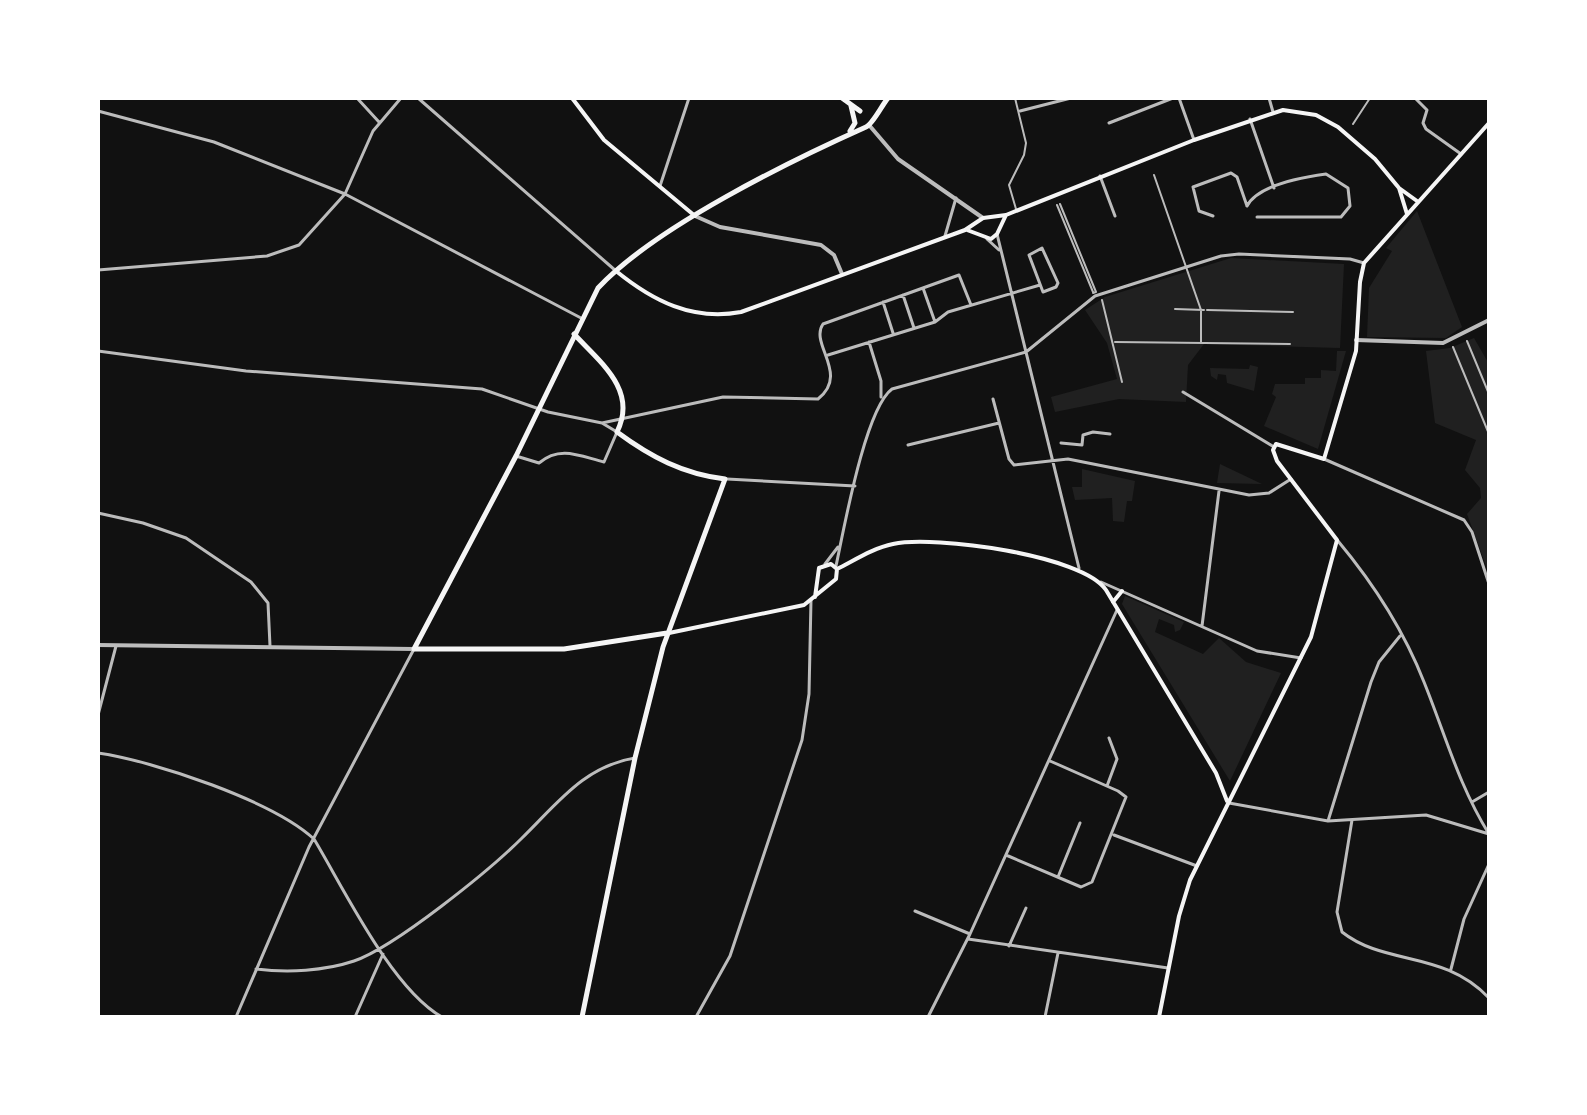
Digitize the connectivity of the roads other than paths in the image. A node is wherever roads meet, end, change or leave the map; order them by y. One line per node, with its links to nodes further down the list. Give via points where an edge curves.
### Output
1 (357, 98): 21 (street)
2 (401, 98): 21 (street)
3 (418, 98): 58 (street)
4 (572, 98): 31 (main road, via 604,140)
5 (689, 98): 31 (street)
6 (842, 98): 18 (main road)
7 (888, 98): 19 (main road)
8 (1015, 98): 16 (street)
9 (1071, 98): 16 (street)
10 (1173, 98): 22 (street)
11 (1179, 98): 27 (street)
12 (1269, 98): 17 (street)
13 (1370, 98): 24 (street)
14 (1415, 98): 28 (street, via 1427,110 1426,129)
15 (98, 111): 34 (street, via 214,142)
16 (1020, 111): 38 (street, via 1026,143 1009,190)
17 (1273, 112): 20 (main road); 33 (main road, via 1304,112 1328,120 1361,146)
18 (858, 113): 19 (main road); 25 (main road)
19 (870, 119): 25 (main road); 35 (street, via 889,152)
20 (1250, 119): 27 (main road); 32 (street)
21 (379, 122): 34 (street)
22 (1109, 123)
23 (1489, 123): 26 (main road)
24 (1353, 124)
25 (858, 125): 41 (main road)
26 (1486, 130): 28 (main road)
27 (1194, 140): 30 (main road)
28 (1461, 154): 36 (main road)
29 (1154, 175): 56 (street)
30 (1100, 176): 38 (main road); 42 (street)
31 (659, 187): 41 (main road)
32 (1274, 188): 43 (street, via 1253,197 1247,206 1235,174 1196,185 1192,191 1199,211); 45 (street, via 1326,174 1348,188 1350,206 1335,218)
33 (1399, 188): 36 (main road); 39 (main road)
34 (345, 194): 57 (street, via 311,235 284,252); 70 (street)
35 (956, 198): 46 (street); 52 (street)
36 (1418, 202): 39 (main road)
37 (1058, 204): 37 (street, via 1093,293 1096,292)
38 (1017, 210): 40 (main road)
39 (1407, 214): 55 (main road)
40 (1006, 215): 44 (main road); 48 (main road)
41 (695, 216): 58 (main road); 59 (street, via 714,225 821,245 834,255)
42 (1115, 216)
43 (1213, 216)
44 (992, 217): 46 (main road); 48 (main road)
45 (1257, 217)
46 (983, 218): 47 (main road)
47 (978, 223): 49 (main road); 50 (main road)
48 (999, 228): 51 (main road)
49 (965, 230): 50 (main road); 52 (main road)
50 (979, 234): 53 (main road)
51 (997, 234): 53 (main road); 54 (street)
52 (945, 236): 59 (main road)
53 (987, 239): 54 (street)
54 (999, 250): 62 (street)
55 (1364, 263): 56 (street, via 1231,254); 76 (main road)
56 (1185, 268): 68 (street); 84 (street, via 1095,296)
57 (98, 270)
58 (616, 271): 59 (main road, via 662,302 712,315 755,308); 70 (main road, via 598,288)
59 (842, 274)
60 (1040, 285): 60 (street, via 1043,292 1058,286 1044,248 1029,255); 62 (street)
61 (923, 288): 63 (street); 66 (street, via 959,275); 72 (street)
62 (1012, 293): 66 (street); 84 (street)
63 (903, 295): 65 (street); 73 (street)
64 (1102, 300): 79 (street)
65 (883, 302): 75 (street); 85 (street, via 823,324 819,330)
66 (971, 305): 72 (street, via 940,315)
67 (1175, 309): 68 (street)
68 (1204, 310): 69 (street); 80 (street)
69 (1293, 312)
70 (581, 318): 74 (main road)
71 (1489, 320): 76 (street, via 1443,343)
72 (935, 322): 73 (street)
73 (914, 328): 75 (street)
74 (574, 334): 91 (main road); 92 (main road, via 616,380)
75 (893, 335): 78 (street)
76 (1356, 340): 103 (main road)
77 (1467, 341): 88 (street)
78 (869, 342): 85 (street); 89 (street)
79 (1115, 342): 80 (street); 86 (street)
80 (1201, 343): 81 (street)
81 (1290, 344)
82 (1453, 347): 97 (street)
83 (98, 351): 91 (street, via 246,371 469,387)
84 (1026, 352): 89 (street, via 902,386); 102 (street)
85 (827, 355): 92 (street, via 829,383 818,399 723,397)
86 (1122, 382)
87 (1183, 392): 100 (street)
88 (1489, 394)
89 (881, 399): 106 (street)
90 (993, 399): 94 (street)
91 (538, 409): 93 (street); 101 (main road)
92 (623, 418): 93 (street); 95 (main road)
93 (602, 423): 95 (street)
94 (999, 423): 99 (street); 102 (street, via 1014,465)
95 (617, 432): 101 (street, via 604,462 567,452 539,463); 104 (main road, via 674,467)
96 (1110, 434): 98 (street, via 1083,435 1082,445)
97 (1489, 434)
98 (1061, 443)
99 (908, 445)
100 (1274, 447): 103 (main road, via 1284,444); 105 (main road, via 1274,456)
101 (516, 456): 128 (main road)
102 (1053, 458): 107 (street); 113 (street)
103 (1324, 459): 117 (street, via 1464,520)
104 (725, 479): 106 (street); 123 (main road)
105 (1291, 479): 107 (street, via 1259,495); 110 (main road)
106 (855, 486): 109 (street)
107 (1219, 491): 122 (street)
108 (98, 513): 127 (street, via 186,538 260,590 268,603)
109 (841, 540): 111 (street); 112 (street)
110 (1337, 540): 124 (street, via 1376,590); 129 (main road)
111 (825, 564): 112 (main road); 114 (main road)
112 (836, 568): 113 (main road, via 903,542 1027,554); 116 (main road)
113 (1079, 568): 115 (main road)
114 (819, 578): 116 (main road); 119 (main road)
115 (1101, 582): 118 (street); 120 (main road)
116 (831, 583): 119 (main road)
117 (1489, 584)
118 (1122, 591): 120 (main road); 122 (street)
119 (813, 599): 123 (main road, via 765,615); 166 (street, via 802,740 734,947)
120 (1113, 602): 121 (main road)
121 (1117, 610): 134 (street); 138 (main road, via 1216,773)
122 (1202, 627): 129 (street, via 1268,655)
123 (667, 633): 128 (main road, via 564,649); 133 (main road)
124 (1400, 636): 137 (street); 140 (street, via 1383,655 1371,682)
125 (98, 645): 126 (street)
126 (116, 646): 127 (street); 130 (street)
127 (270, 647): 128 (street)
128 (414, 649): 144 (street)
129 (1301, 658): 138 (main road)
130 (98, 715)
131 (1109, 738): 135 (street, via 1117,759)
132 (98, 753): 144 (street, via 164,770 265,808)
133 (635, 758): 153 (street, via 607,764 580,781 496,863); 165 (main road)
134 (1050, 761): 135 (street); 145 (street)
135 (1107, 786): 143 (street, via 1126,797)
136 (1489, 792): 137 (street)
137 (1472, 802): 142 (street)
138 (1227, 803): 140 (street); 147 (main road)
139 (1352, 820): 140 (street); 142 (street, via 1426,815); 158 (street, via 1337,912 1342,932 1361,943)
140 (1328, 821)
141 (1080, 823): 148 (street)
142 (1489, 834)
143 (1113, 835): 147 (street); 148 (street, via 1086,887)
144 (314, 839): 153 (street); 157 (street)
145 (1006, 855): 148 (street); 151 (street)
146 (1489, 864): 158 (street, via 1464,919)
147 (1197, 866): 156 (main road, via 1181,905)
148 (1058, 877)
149 (1026, 908): 152 (street)
150 (915, 911): 151 (street)
151 (969, 936): 152 (street); 167 (street)
152 (1009, 946): 154 (street)
153 (380, 949): 155 (street); 157 (street, via 333,966)
154 (1058, 953): 156 (street); 168 (street)
155 (383, 954): 160 (street); 162 (street)
156 (1168, 968): 169 (main road)
157 (256, 969): 161 (street)
158 (1451, 969): 159 (street)
159 (1489, 998)
160 (428, 1009): 163 (street); 164 (street)
161 (236, 1017)
162 (355, 1017)
163 (425, 1017)
164 (442, 1017)
165 (582, 1017)
166 (696, 1017)
167 (928, 1017)
168 (1045, 1017)
169 (1159, 1017)

